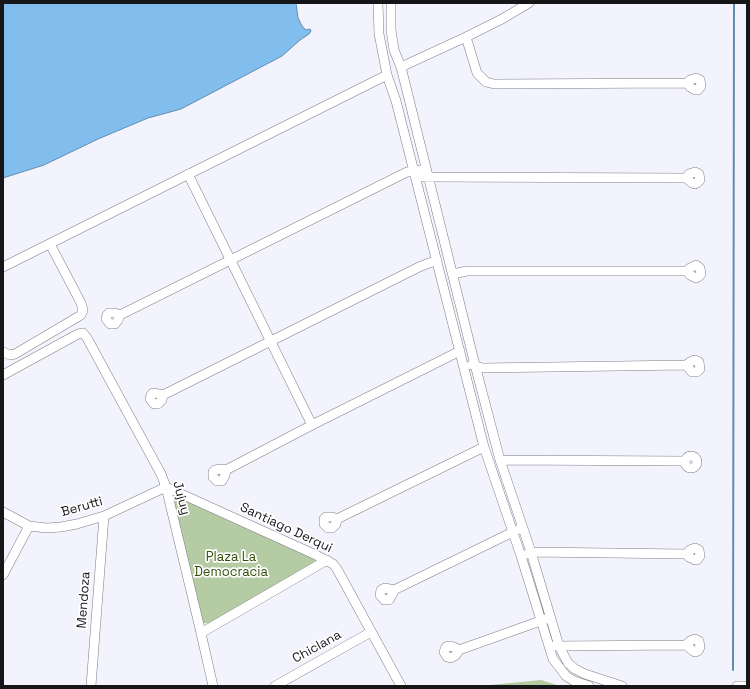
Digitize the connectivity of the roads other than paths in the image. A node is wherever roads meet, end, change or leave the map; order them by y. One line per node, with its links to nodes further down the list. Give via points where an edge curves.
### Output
1 (378, 3): 5 (street)
2 (391, 3): 6 (street, via 394,50)
3 (529, 3): 4 (street)
4 (466, 37): 6 (street); 9 (street, via 477,73 486,82 494,84)
5 (384, 63): 6 (street, via 392,58); 7 (street)
6 (400, 63): 8 (street)
7 (387, 75): 10 (street); 12 (street)
8 (404, 79): 10 (street, via 398,88); 11 (street)
9 (687, 83)
10 (391, 87): 13 (street)
11 (426, 172): 13 (street); 14 (street); 18 (street)
12 (188, 174): 15 (street); 16 (street)
13 (415, 174): 16 (street, via 407,172); 17 (street)
14 (686, 178)
15 (50, 244): 19 (street); 26 (street, via 81,303 81,315 15,354)
16 (230, 260): 23 (street); 24 (street)
17 (437, 263): 18 (street); 22 (street); 24 (street, via 419,267)
18 (450, 263): 21 (street)
19 (3, 267)
20 (687, 272): 21 (street, via 467,271)
21 (454, 276): 22 (street, via 446,282); 28 (street)
22 (442, 281): 25 (street)
23 (120, 315)
24 (271, 342): 31 (street); 32 (street)
25 (460, 352): 27 (street); 32 (street)
26 (3, 353)
27 (463, 364): 28 (street); 33 (street)
28 (475, 365): 29 (street, via 483,368); 34 (street)
29 (686, 365)
30 (3, 375): 39 (street, Jujuy, via 82,333)
31 (164, 395)
32 (312, 424): 38 (street)
33 (485, 450): 34 (street); 37 (street); 42 (street)
34 (497, 450): 36 (street)
35 (685, 461): 36 (street)
36 (501, 462): 37 (street); 44 (street)
37 (491, 468): 45 (street)
38 (226, 470)
39 (166, 487): 41 (street, Berutti); 49 (street, Santiago Derqui); 55 (street, Jujuy)
40 (3, 512): 43 (street, Berutti)
41 (104, 516): 43 (street, Berutti, via 61,527); 60 (street, Mendoza)
42 (337, 519)
43 (30, 526): 50 (street)
44 (522, 528): 45 (street); 46 (street)
45 (512, 532): 48 (street); 51 (street)
46 (531, 552): 47 (street); 48 (street); 52 (street)
47 (686, 554)
48 (521, 556): 53 (street)
49 (327, 560): 54 (street, Santiago Derqui, via 337,569); 55 (street)
50 (3, 575)
51 (394, 590)
52 (551, 618): 53 (street); 58 (street)
53 (542, 620): 57 (street); 59 (street)
54 (371, 632): 62 (street, Chiclana); 63 (street, Santiago Derqui)
55 (201, 633): 61 (street, Jujuy)
56 (686, 645): 58 (street)
57 (549, 646): 58 (street); 64 (street, via 559,670 574,681)
58 (559, 646): 65 (street, via 575,670)
59 (459, 650)
60 (91, 686)
61 (212, 686)
62 (275, 686)
63 (401, 686)
64 (589, 686)
65 (622, 686)
66 (737, 686): 67 (street)
67 (746, 686)

